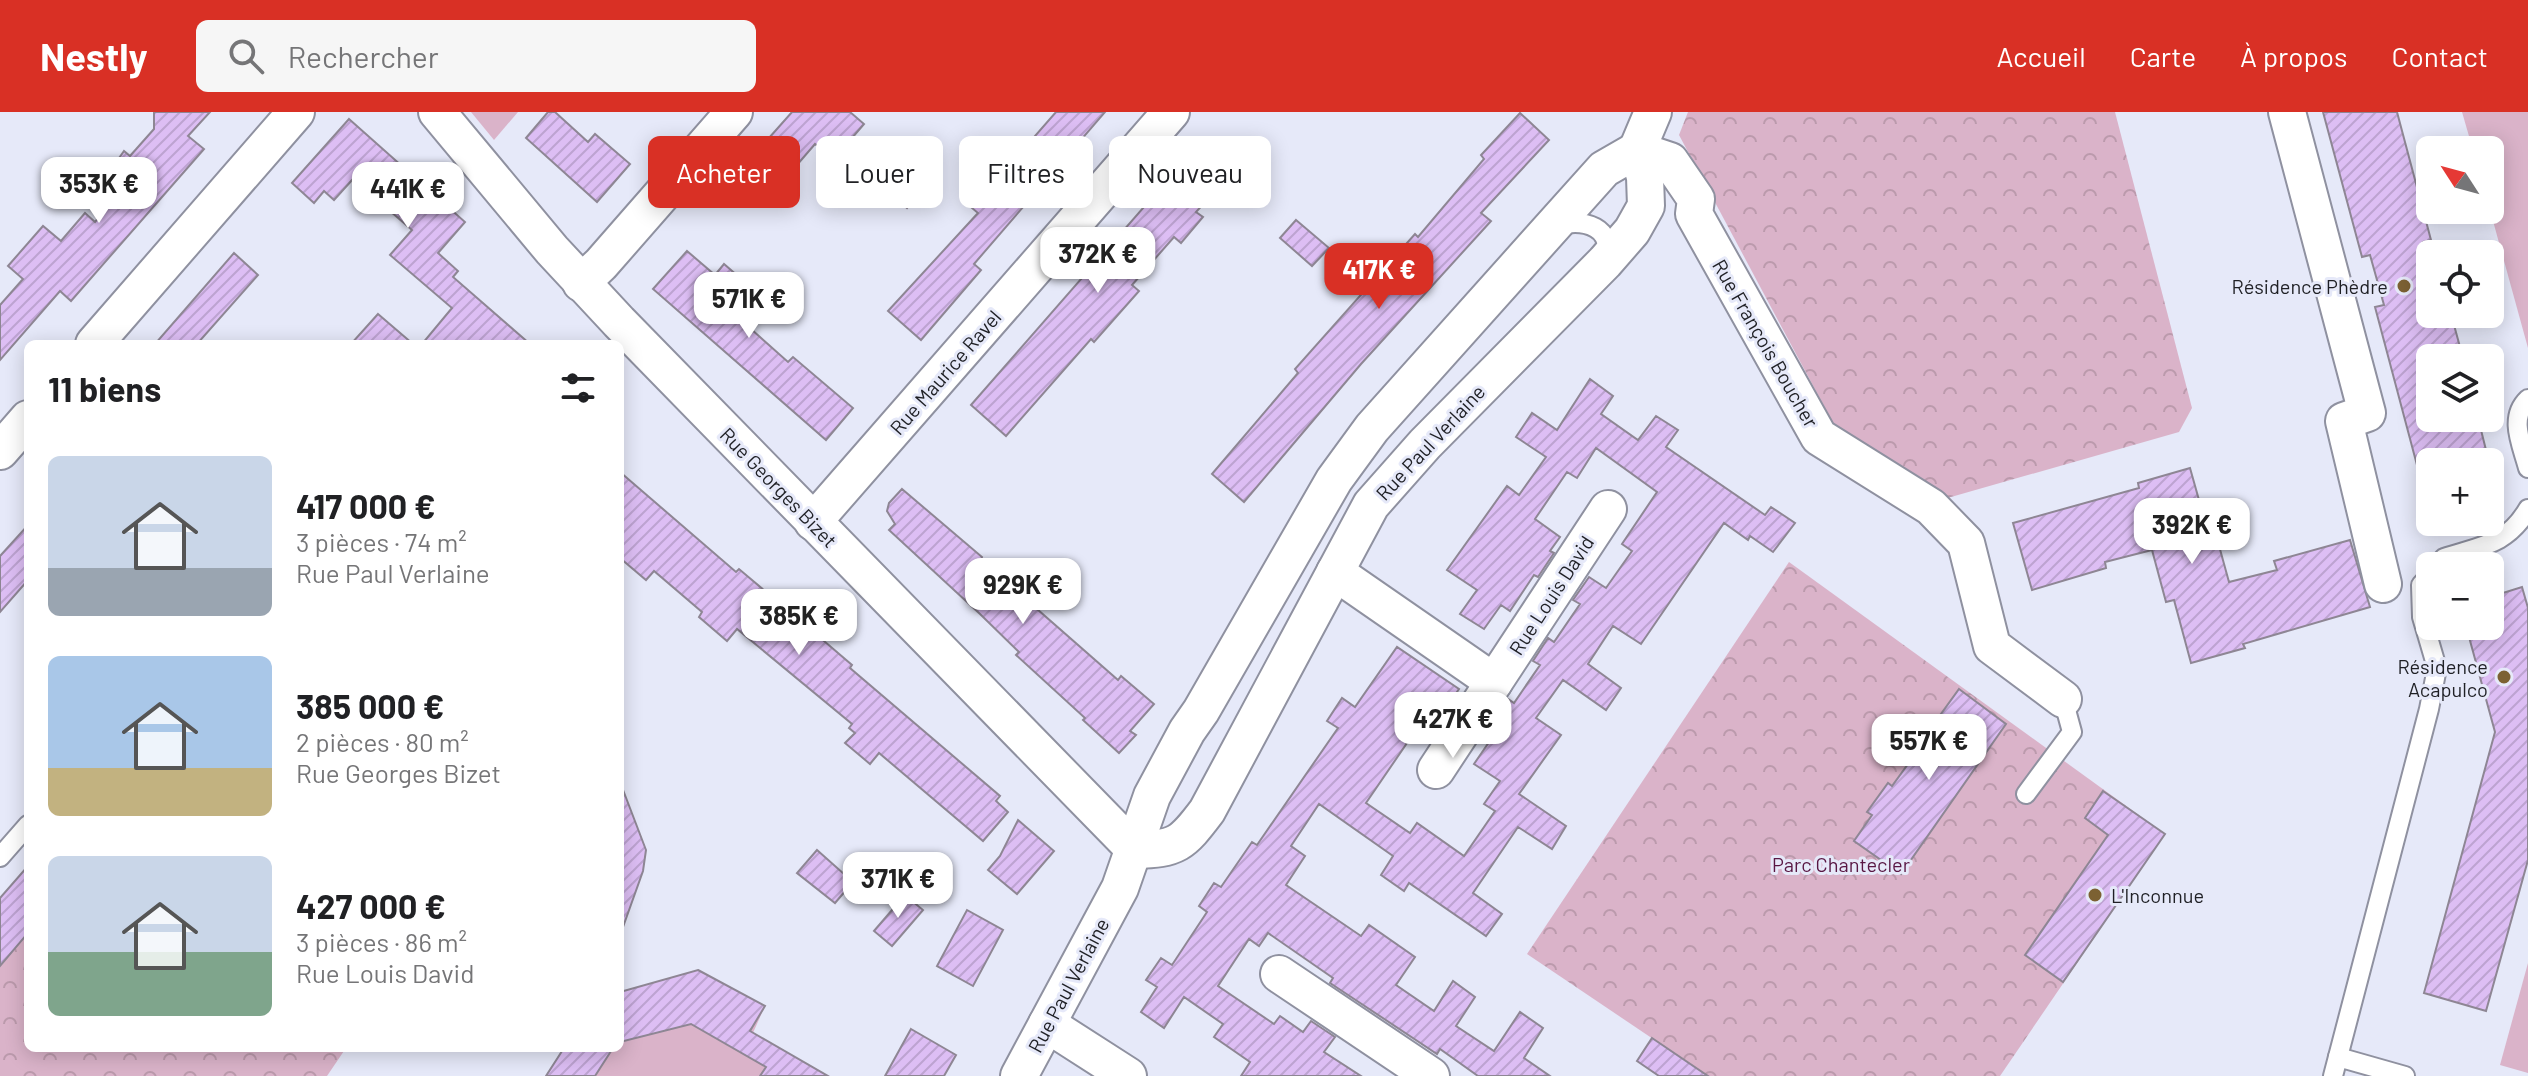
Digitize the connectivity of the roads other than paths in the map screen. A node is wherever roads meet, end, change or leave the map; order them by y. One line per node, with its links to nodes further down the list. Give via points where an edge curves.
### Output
1 (296, 112): 12 (street)
2 (437, 112): 11 (street, Rue Georges Bizet)
3 (734, 112): 11 (street)
4 (1171, 112): 19 (street, Rue Maurice Ravel)
5 (2287, 112): 22 (street, via 2367,413 2344,421)
6 (1644, 123): 7 (street); 8 (street, Rue François Boucher, via 1696,199); 9 (street, Rue Paul Verlaine)
7 (1646, 206): 8 (street); 10 (street, Rue Paul Verlaine)
8 (1694, 214): 25 (street, Rue François Boucher, via 1819,437 1931,507 1966,543 1992,646)
9 (1554, 226): 10 (lane, via 1574,221 1594,226 1609,247); 29 (street, Rue Paul Verlaine, via 1372,428 1334,480 1152,796)
10 (1605, 262): 21 (street, Rue Paul Verlaine, via 1371,505)
11 (581, 283): 19 (street, Rue Georges Bizet)
12 (97, 340)
13 (2528, 399): 16 (lane, via 2516,424)
14 (24, 424): 15 (street)
15 (0, 451)
16 (2528, 468)
17 (1608, 509): 24 (street, Rue Louis David)
18 (2528, 509): 20 (lane, via 2503,539)
19 (813, 522): 29 (street, Rue Georges Bizet)
20 (2463, 552)
21 (1335, 572): 24 (street); 29 (street, Rue Paul Verlaine, via 1207,811 1188,836 1167,849)
22 (2383, 584)
23 (2429, 640): 33 (lane, via 2437,668 2429,709)
24 (1494, 682): 26 (street, Rue Louis David)
25 (2063, 699): 27 (lane, via 2072,732)
26 (1436, 770)
27 (2026, 794)
28 (24, 830): 30 (lane)
29 (1135, 850): 32 (street, Rue Paul Verlaine)
30 (0, 857)
31 (1279, 974): 34 (street)
32 (1047, 1024): 35 (street, Rue Paul Verlaine); 36 (street)
33 (2338, 1057): 37 (lane); 38 (lane)
34 (1408, 1070)
35 (1019, 1076)
36 (1128, 1076)
37 (2333, 1076)
38 (2405, 1076)

